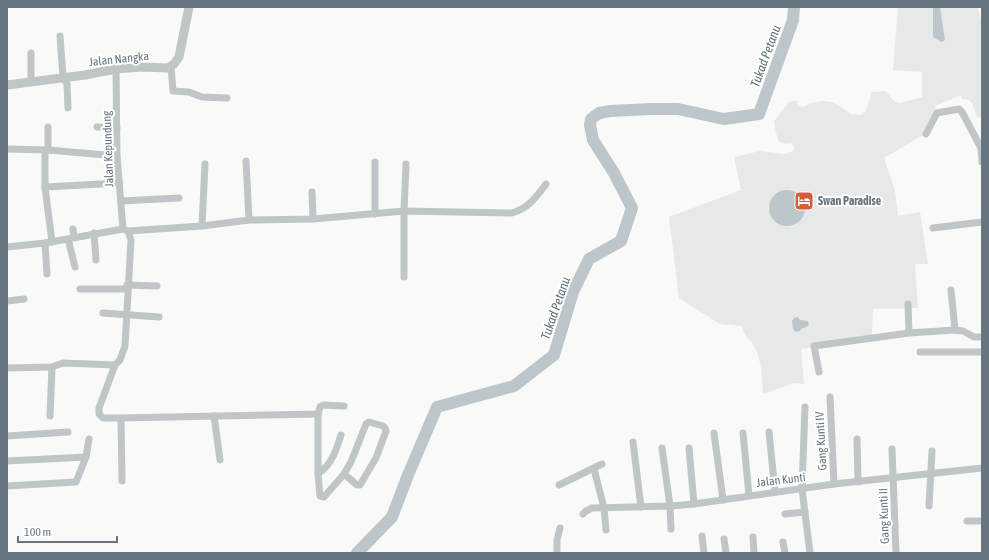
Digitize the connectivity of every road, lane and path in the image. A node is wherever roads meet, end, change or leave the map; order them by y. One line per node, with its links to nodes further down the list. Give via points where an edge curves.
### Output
1 (189, 7): 4 (street, via 179,57)
2 (60, 36): 6 (street)
3 (31, 53): 7 (street)
4 (171, 66): 5 (street, Jalan Nangka); 9 (street, via 173,91)
5 (116, 69): 6 (street, Jalan Nangka); 13 (street, Jalan Kepundung)
6 (63, 77): 7 (street, Jalan Nangka); 10 (street, via 67,84)
7 (31, 82): 8 (street, Jalan Nangka)
8 (7, 85)
9 (227, 98)
10 (68, 108)
11 (48, 127): 17 (street)
12 (97, 127): 13 (street)
13 (117, 128): 18 (street, Jalan Kepundung)
14 (926, 134): 15 (street, via 937,113 959,109)
15 (981, 147): 21 (street)
16 (7, 149): 17 (street)
17 (46, 150): 18 (street); 26 (street)
18 (117, 156): 24 (street, Jalan Kepundung)
19 (246, 161): 33 (street)
20 (375, 162): 31 (street)
21 (982, 162)
22 (205, 164): 35 (street)
23 (406, 164): 30 (street)
24 (120, 183): 26 (street); 29 (street, Jalan Kepundung)
25 (546, 184): 30 (street, via 523,210 512,213)
26 (45, 187): 41 (street)
27 (312, 192): 32 (street)
28 (179, 198): 29 (street)
29 (121, 201): 38 (street, Jalan Kepundung)
30 (404, 211): 31 (street); 47 (street)
31 (375, 214): 32 (street)
32 (314, 219): 33 (street)
33 (249, 220): 35 (street)
34 (982, 222): 36 (street)
35 (202, 226): 38 (street)
36 (933, 228)
37 (73, 229): 40 (street)
38 (126, 230): 39 (street); 49 (street, Jalan Kepundung, via 130,240)
39 (94, 233): 40 (street); 44 (street)
40 (71, 238): 41 (street); 45 (street)
41 (52, 242): 42 (street)
42 (45, 243): 43 (street); 46 (street)
43 (7, 247)
44 (96, 260)
45 (75, 267)
46 (47, 274)
47 (404, 277)
48 (157, 286): 49 (street)
49 (127, 287): 50 (street); 56 (street, Jalan Kepundung)
50 (80, 289)
51 (951, 290): 58 (street)
52 (24, 299): 53 (street)
53 (7, 301)
54 (908, 304): 59 (street)
55 (103, 313): 56 (street)
56 (128, 315): 57 (street); 63 (street, Jalan Kepundung, via 125,346 120,360)
57 (159, 317)
58 (955, 330): 59 (street); 60 (street, via 974,337)
59 (909, 333): 66 (street, via 814,346)
60 (982, 337)
61 (920, 352): 62 (street)
62 (982, 352)
63 (115, 365): 64 (street, via 63,363); 73 (street, Jalan Kepundung, via 99,412 103,418)
64 (52, 367): 65 (street); 71 (street)
65 (7, 368)
66 (819, 372)
67 (830, 397): 99 (street, Gang Kunti IV)
68 (344, 406): 70 (street, via 323,405)
69 (805, 407): 102 (street)
70 (318, 414): 72 (street); 93 (street)
71 (50, 416)
72 (214, 416): 73 (street); 88 (street)
73 (121, 418): 97 (street)
74 (68, 432): 79 (street)
75 (769, 432): 103 (street)
76 (714, 433): 105 (street)
77 (743, 433): 104 (street)
78 (341, 435): 93 (street, via 330,463)
79 (7, 436)
80 (857, 438): 98 (street)
81 (89, 439): 87 (street)
82 (633, 442): 109 (street)
83 (662, 448): 107 (street)
84 (689, 448): 106 (street)
85 (892, 449): 96 (street, Gang Kunti II)
86 (932, 451): 95 (street)
87 (86, 457): 89 (street); 101 (street, via 76,482)
88 (220, 460)
89 (7, 461)
90 (602, 464): 92 (street)
91 (982, 468): 95 (street, Jalan Kunti)
92 (594, 469): 100 (street); 110 (street)
93 (318, 474): 94 (street, via 320,496 323,497)
94 (344, 474): 94 (street, via 360,485 376,458 386,431 384,427 369,422 366,424)
95 (930, 474): 96 (street, Jalan Kunti); 108 (street)
96 (894, 477): 98 (street, Jalan Kunti); 129 (street, Gang Kunti II)
97 (122, 481)
98 (858, 482): 99 (street, Jalan Kunti)
99 (834, 484): 102 (street, Jalan Kunti)
100 (560, 485)
101 (7, 486)
102 (802, 489): 103 (street, Jalan Kunti); 111 (street)
103 (775, 492): 104 (street, Jalan Kunti)
104 (750, 495): 105 (street, Jalan Kunti)
105 (723, 500): 106 (street, Jalan Kunti)
106 (694, 504): 107 (street, Jalan Kunti)
107 (670, 506): 109 (street, Jalan Kunti); 117 (street)
108 (929, 506)
109 (641, 507): 110 (street, Jalan Kunti)
110 (604, 508): 112 (street, Jalan Kunti, via 592,508); 118 (street)
111 (805, 512): 113 (street); 123 (street)
112 (583, 514)
113 (785, 514)
114 (967, 521): 115 (street)
115 (982, 521)
116 (560, 528): 124 (street)
117 (671, 529)
118 (606, 530)
119 (702, 536): 125 (street)
120 (753, 537): 127 (street)
121 (724, 539): 126 (street)
122 (783, 542): 128 (street)
123 (810, 550)
124 (556, 553)
125 (704, 553)
126 (726, 553)
127 (754, 553)
128 (784, 553)
129 (896, 553)

